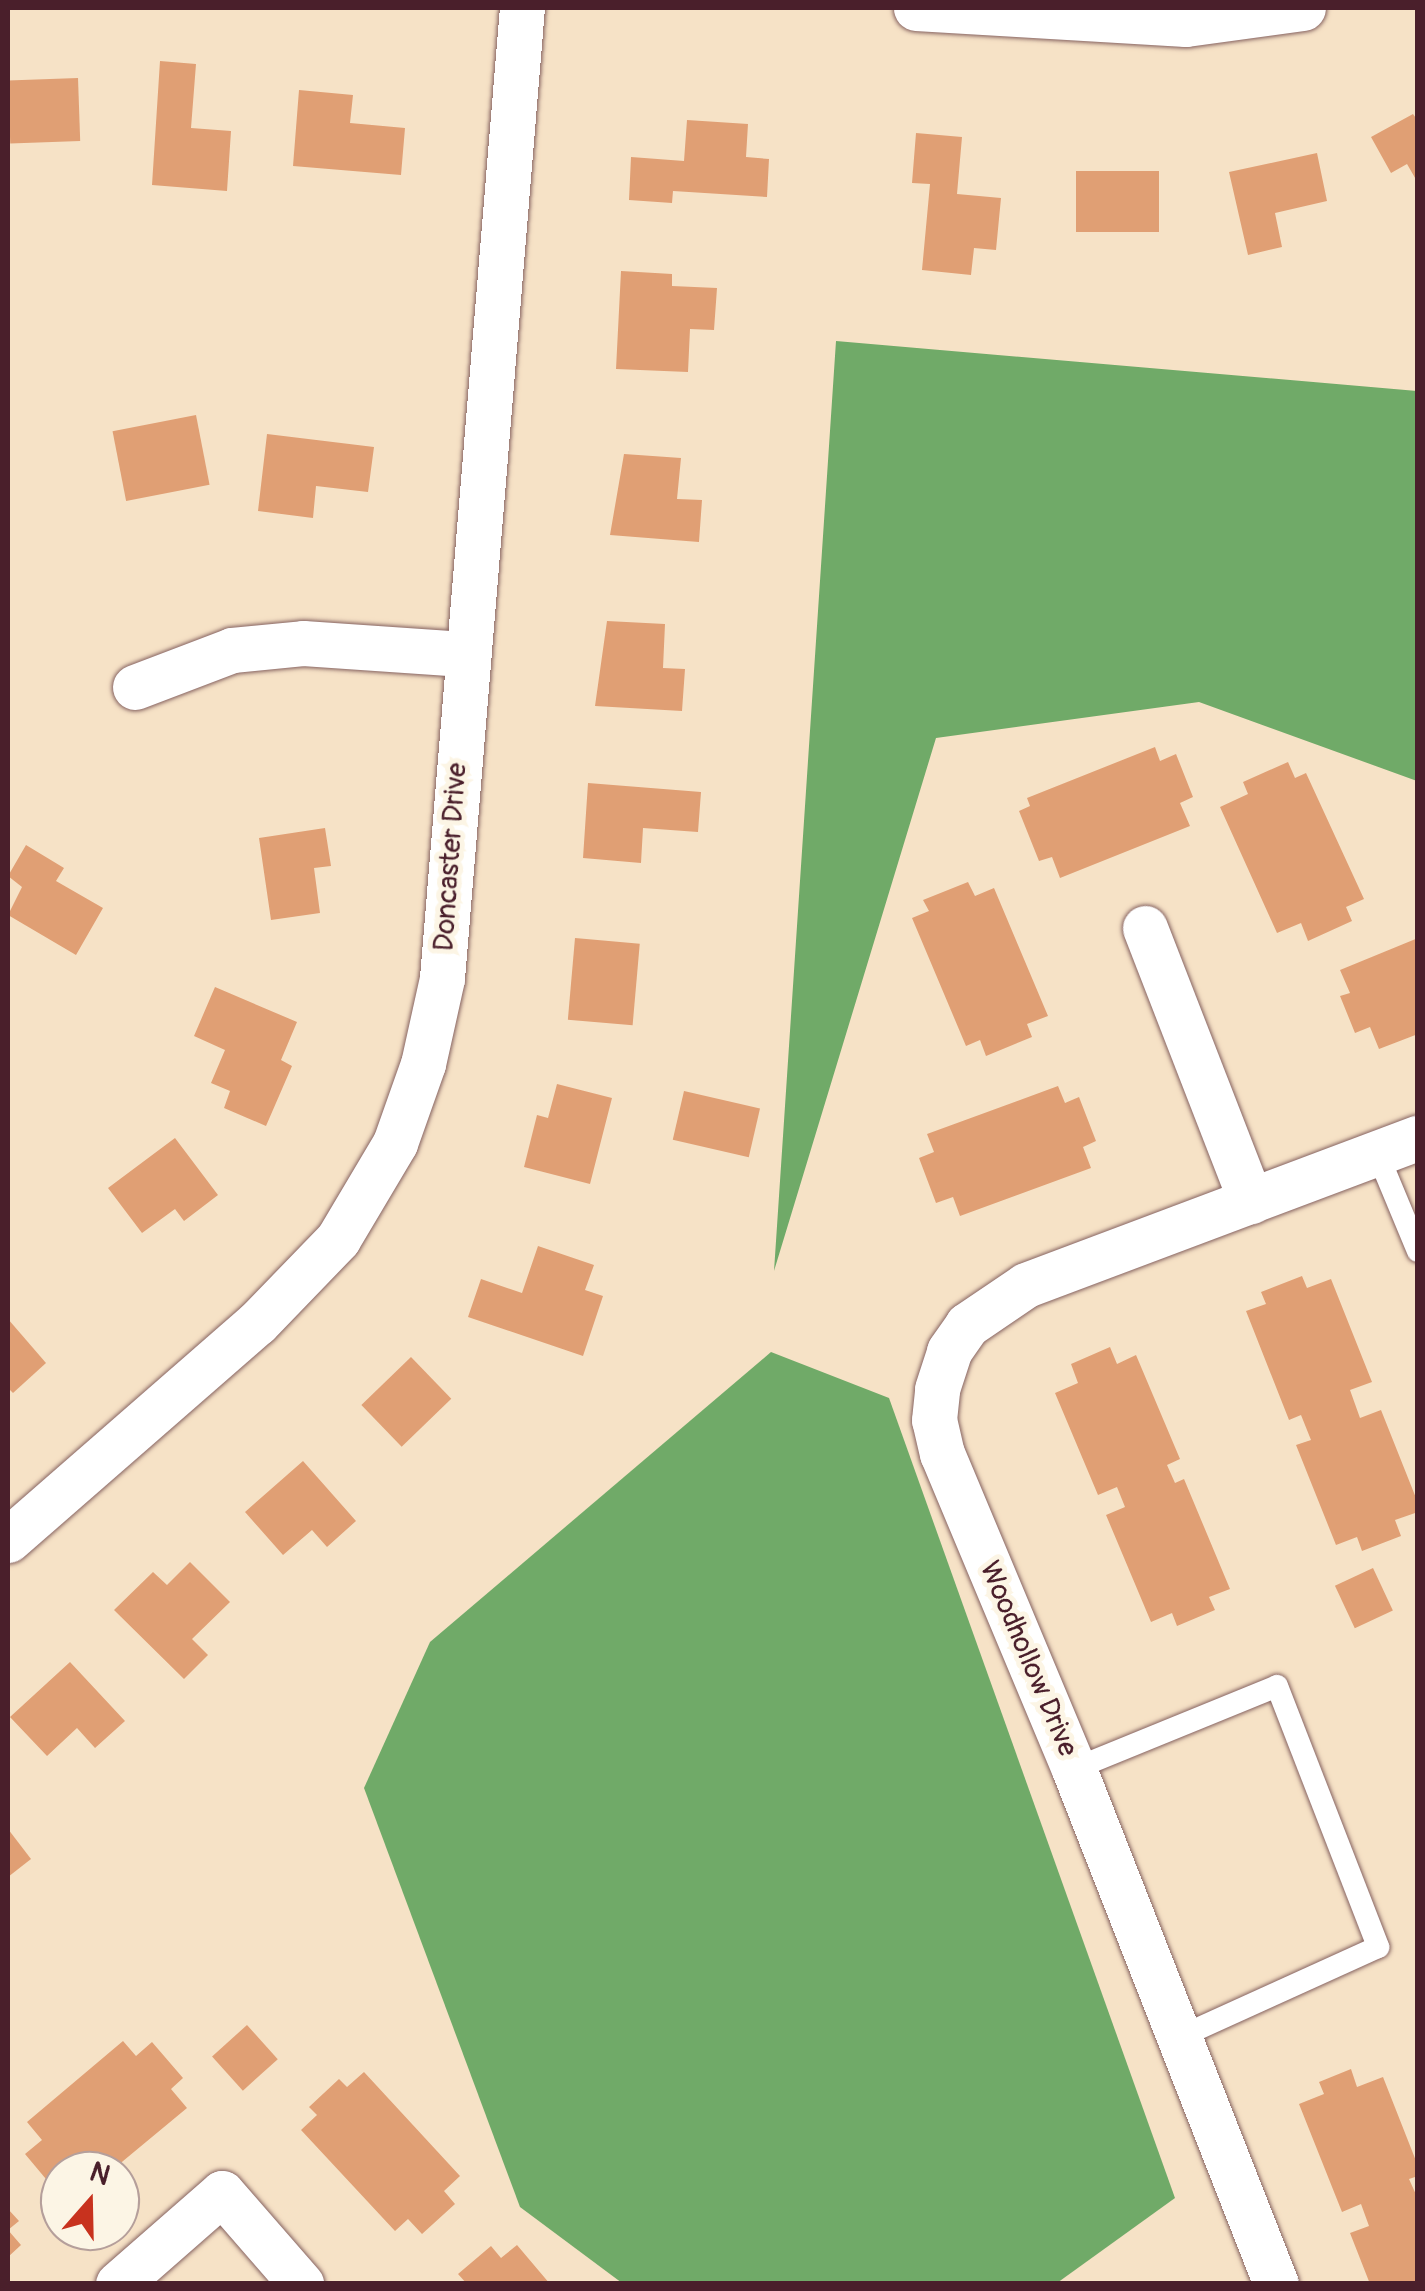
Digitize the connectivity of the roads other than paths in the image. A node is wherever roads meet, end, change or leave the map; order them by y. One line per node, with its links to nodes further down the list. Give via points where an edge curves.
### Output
1 (522, 8): 4 (street, Doncaster Drive)
2 (916, 8): 3 (street, via 1186,24)
3 (1303, 8)
4 (464, 654): 5 (street, via 304,644 232,650); 10 (street, Doncaster Drive, via 442,978 423,1064 395,1142 338,1239 257,1323)
5 (135, 687)
6 (1145, 928): 8 (street)
7 (1398, 1146): 8 (street, Woodhollow Drive); 9 (lane)
8 (1251, 1201): 11 (street, Woodhollow Drive, via 1026,1285 966,1325 941,1376 934,1420 942,1454)
9 (1418, 1251)
10 (8, 1540)
11 (1074, 1769): 12 (street, Woodhollow Drive); 12 (lane, via 1277,1686 1378,1948)
12 (1180, 2037): 15 (street, Woodhollow Drive)
13 (118, 2284): 14 (street, via 222,2193)
14 (301, 2284)
15 (1276, 2284)

